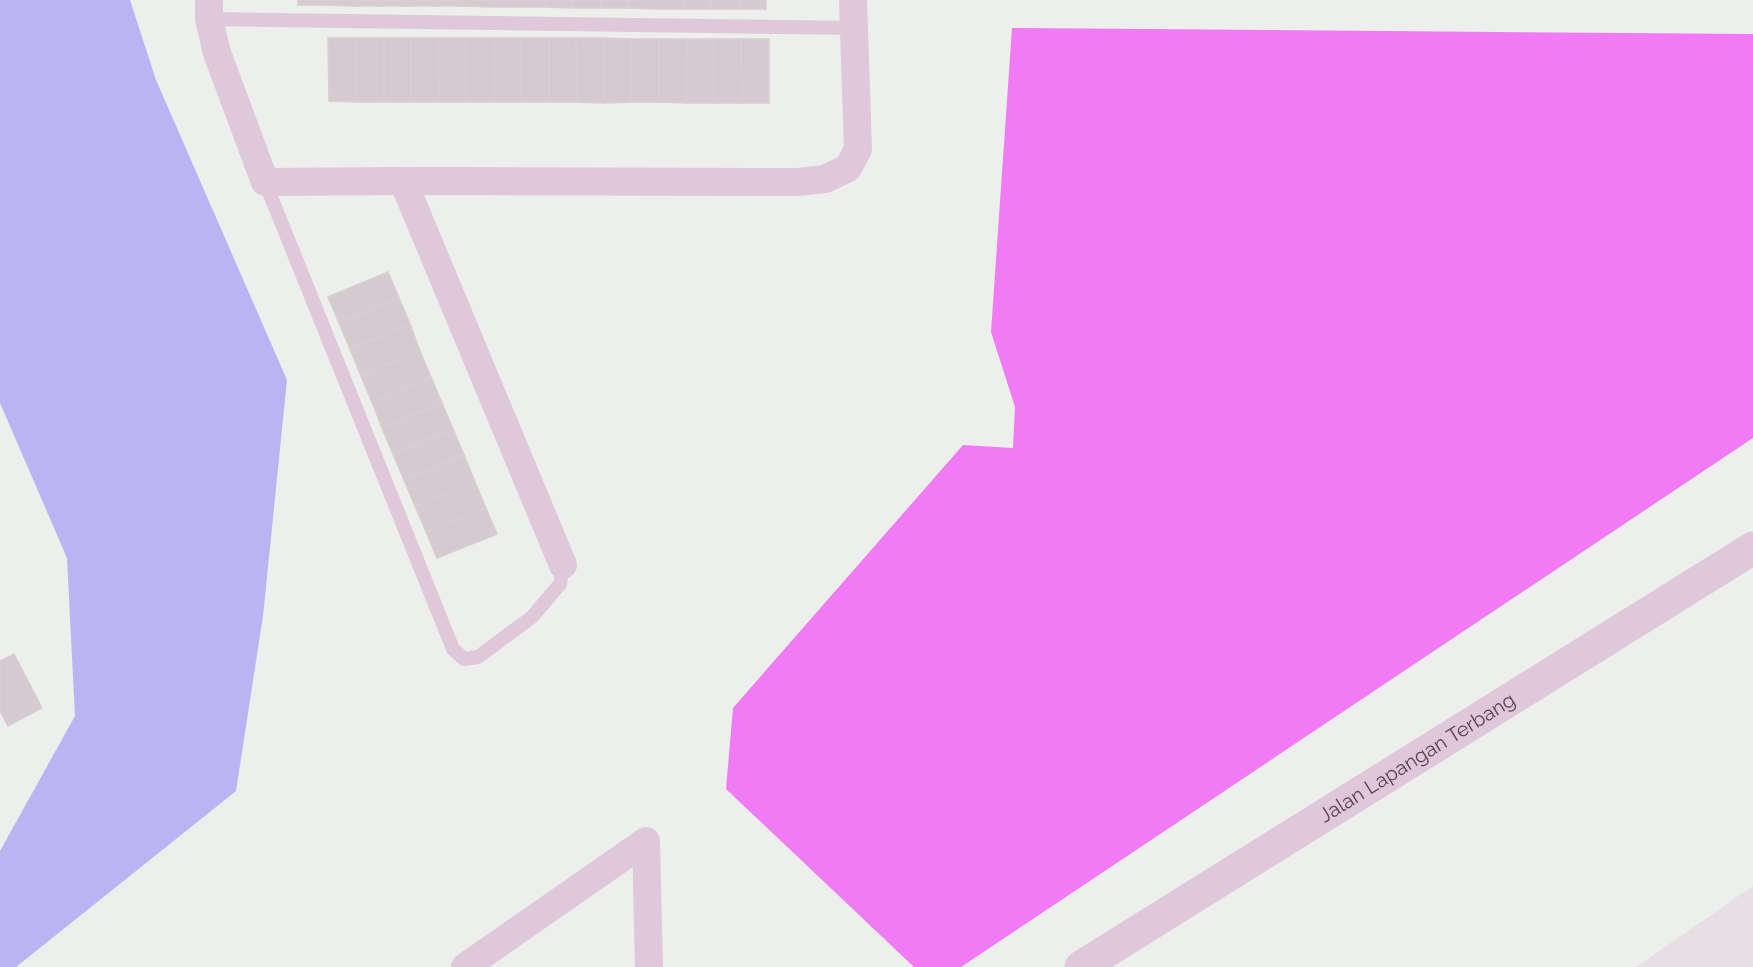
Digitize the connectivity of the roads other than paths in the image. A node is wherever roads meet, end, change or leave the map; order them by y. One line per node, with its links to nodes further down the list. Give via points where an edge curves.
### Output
1 (853, 0): 3 (street)
2 (209, 9): 3 (lane); 5 (street, via 217,53)
3 (854, 28): 4 (street, via 858,149 848,168 825,179)
4 (403, 181): 5 (street); 7 (street)
5 (265, 183): 7 (lane, via 453,649 464,659 478,657 532,617 560,584)
6 (1753, 548): 10 (street, Jalan Lapangan Terbang)
7 (563, 565)
8 (465, 967): 9 (street, via 646,841)
9 (649, 967)
10 (1081, 967)

